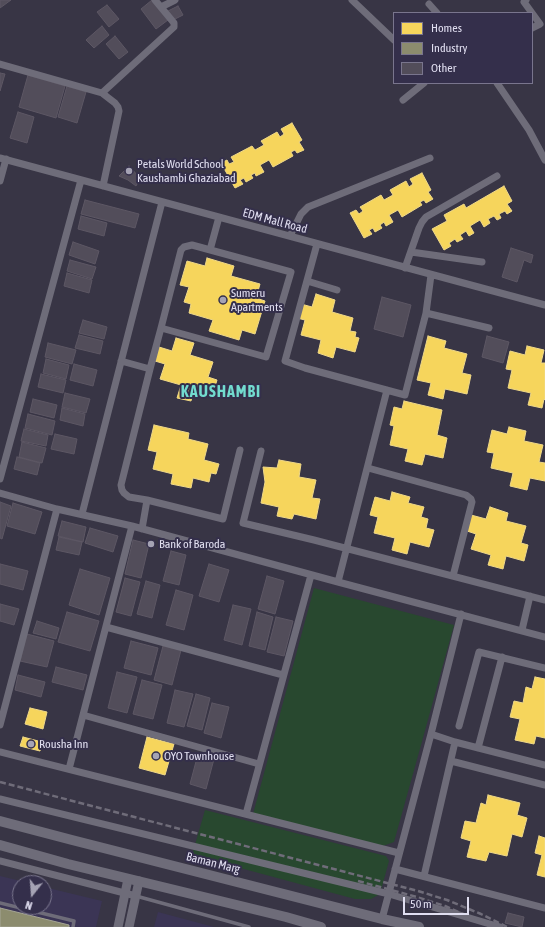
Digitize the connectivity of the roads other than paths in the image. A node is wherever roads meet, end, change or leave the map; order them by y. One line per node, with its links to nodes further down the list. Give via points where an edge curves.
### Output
1 (154, 0): 6 (street)
2 (174, 0): 6 (street)
3 (352, 0): 11 (street)
4 (526, 0): 8 (street, via 524,2)
5 (429, 4): 7 (street)
6 (161, 8): 15 (street, via 174,23 174,27)
7 (436, 12)
8 (531, 12)
9 (533, 14): 10 (street, via 540,24)
10 (533, 28)
11 (393, 39)
12 (0, 64): 15 (street)
13 (423, 84): 16 (street)
14 (498, 84): 19 (street, via 529,130)
15 (102, 93): 23 (street, via 118,106 119,110)
16 (403, 100)
17 (430, 158): 26 (street, via 308,207 301,214)
18 (3, 159): 21 (street, EDM Mall Road); 22 (street)
19 (545, 160)
20 (498, 176): 29 (street, via 426,217 419,228)
21 (81, 180): 23 (street, EDM Mall Road); 45 (street)
22 (0, 181)
23 (103, 186): 24 (street, EDM Mall Road)
24 (162, 202): 25 (street, EDM Mall Road); 39 (street)
25 (219, 217): 26 (street, EDM Mall Road); 28 (street)
26 (290, 236): 27 (street, EDM Mall Road)
27 (318, 244): 31 (street, EDM Mall Road); 33 (street)
28 (210, 250): 37 (street, via 192,245 181,250); 37 (street, via 291,272 266,357)
29 (411, 252): 30 (street); 31 (street)
30 (482, 262)
31 (405, 268): 32 (street, EDM Mall Road)
32 (432, 275): 35 (street, EDM Mall Road); 36 (street)
33 (307, 281): 34 (street); 41 (street, via 285,361)
34 (337, 290)
35 (545, 305)
36 (426, 313): 38 (street); 41 (street, via 405,395)
37 (161, 328): 40 (street)
38 (488, 328)
39 (121, 361): 40 (street); 49 (street)
40 (150, 369): 47 (street, via 121,486 129,497)
41 (387, 390): 44 (street)
42 (240, 450): 47 (street, via 223,519)
43 (261, 451): 52 (street, via 243,523)
44 (368, 468): 52 (street); 54 (street, via 466,495 471,499)
45 (0, 479)
46 (0, 493): 48 (street)
47 (147, 500): 51 (street)
48 (57, 509): 49 (street); 66 (street)
49 (82, 514): 50 (street)
50 (132, 526): 51 (street); 59 (street)
51 (142, 529): 53 (street)
52 (347, 548): 54 (street); 55 (street)
53 (311, 575): 55 (street); 64 (street)
54 (453, 576): 56 (street)
55 (338, 582): 58 (street)
56 (530, 596): 57 (street); 60 (street)
57 (545, 600)
58 (461, 614): 60 (street); 68 (street)
59 (106, 627): 64 (street); 65 (street)
60 (522, 630): 61 (street)
61 (545, 636)
62 (502, 657): 63 (street); 67 (street, via 480,652); 70 (street)
63 (545, 668)
64 (283, 675): 73 (street)
65 (82, 716): 73 (street); 75 (street)
66 (0, 725)
67 (459, 726)
68 (431, 734): 69 (street); 81 (street)
69 (455, 742): 70 (street); 72 (street)
70 (478, 748): 74 (street)
71 (0, 752): 75 (street)
72 (451, 761): 76 (street); 84 (street)
73 (259, 764): 78 (street)
74 (545, 765)
75 (68, 769): 78 (street)
76 (545, 785)
77 (0, 799): 88 (street)
78 (246, 814): 81 (street)
79 (0, 821): 92 (main road, Baman Marg)
80 (0, 845): 85 (main road)
81 (399, 853): 83 (street)
82 (0, 861): 87 (street)
83 (395, 868): 84 (street); 88 (street)
84 (424, 876): 91 (street)
85 (128, 879): 86 (main road); 87 (street)
86 (139, 881): 89 (street); 97 (main road)
87 (125, 894): 89 (street); 94 (street)
88 (389, 894): 92 (street); 99 (street)
89 (136, 896): 95 (street); 96 (lane)
90 (0, 903): 93 (lane, via 74,921)
91 (545, 908)
92 (382, 919): 98 (main road, Baman Marg)
93 (73, 927)
94 (118, 927)
95 (129, 927)
96 (249, 927)
97 (321, 927)
98 (419, 927)
99 (500, 927)

